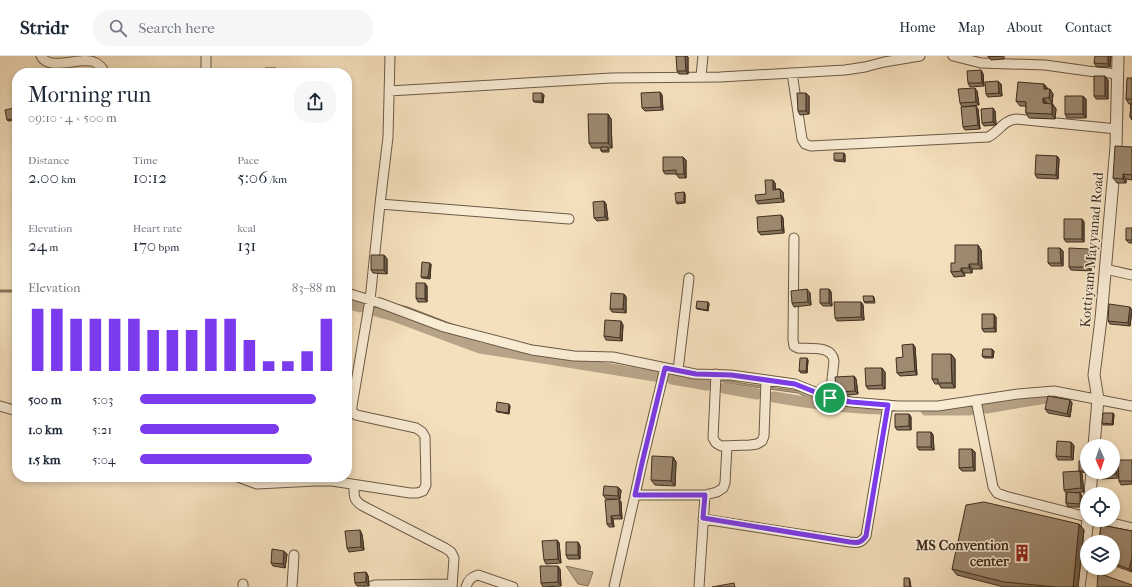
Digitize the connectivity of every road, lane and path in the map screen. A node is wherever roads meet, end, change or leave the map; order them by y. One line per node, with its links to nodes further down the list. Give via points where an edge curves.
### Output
1 (41, 56): 9 (street, via 54,63 88,60)
2 (206, 56): 10 (street)
3 (390, 56): 14 (street)
4 (703, 56): 13 (street)
5 (920, 56): 11 (street, via 845,70)
6 (953, 56): 8 (street)
7 (1118, 56): 12 (street, Kottiyam Mayyanad Road)
8 (981, 59): 12 (street)
9 (102, 68)
10 (206, 68)
11 (792, 73): 13 (street); 15 (street, via 802,139 805,144 811,146 988,138 1009,120 1016,119)
12 (1118, 74): 15 (street, Kottiyam Mayyanad Road)
13 (701, 76): 14 (street, via 611,78)
14 (389, 91): 16 (street, via 388,137)
15 (1117, 129): 19 (street, Kottiyam Mayyanad Road, via 1120,147)
16 (380, 204): 17 (street); 23 (street)
17 (569, 219)
18 (794, 238): 28 (street, via 794,346 829,351 833,355)
19 (1105, 269): 20 (street); 29 (street, Kottiyam Mayyanad Road, via 1094,375)
20 (1132, 276)
21 (689, 278): 25 (street)
22 (352, 295): 23 (street)
23 (370, 300): 24 (street, via 444,327 532,350 574,356 613,357); 40 (street, via 352,399 352,412 416,428 422,432 425,437 426,485 423,491 417,493)
24 (665, 368): 25 (street); 41 (street)
25 (678, 370): 26 (street, via 696,374)
26 (716, 374): 27 (street); 36 (street, via 713,438 716,444)
27 (766, 380): 28 (street, via 795,384); 36 (street, via 762,441 757,444)
28 (830, 398): 31 (street)
29 (1098, 399): 30 (street, via 1054,391); 33 (street); 35 (street, Kottiyam Mayyanad Road)
30 (976, 400): 31 (street, via 938,406); 43 (street, via 993,487 997,492)
31 (888, 405): 44 (street, via 866,536 863,540 850,542)
32 (0, 406): 34 (street)
33 (1132, 406)
34 (12, 410)
35 (1095, 439)
36 (727, 446): 42 (street, via 723,488)
37 (252, 482): 38 (street)
38 (296, 482)
39 (338, 482): 40 (street)
40 (354, 485): 50 (street, via 358,503 451,552 454,558)
41 (635, 495): 42 (street); 55 (street)
42 (705, 495): 44 (street)
43 (1080, 515)
44 (703, 518): 56 (street)
45 (1120, 525): 47 (street)
46 (1088, 527): 57 (street)
47 (1132, 528)
48 (294, 555): 51 (street)
49 (386, 586): 50 (street); 52 (street)
50 (452, 586)
51 (292, 587)
52 (369, 587)
53 (466, 587): 54 (street, via 469,580 478,575)
54 (513, 587)
55 (614, 587)
56 (699, 587)
57 (1079, 587)

